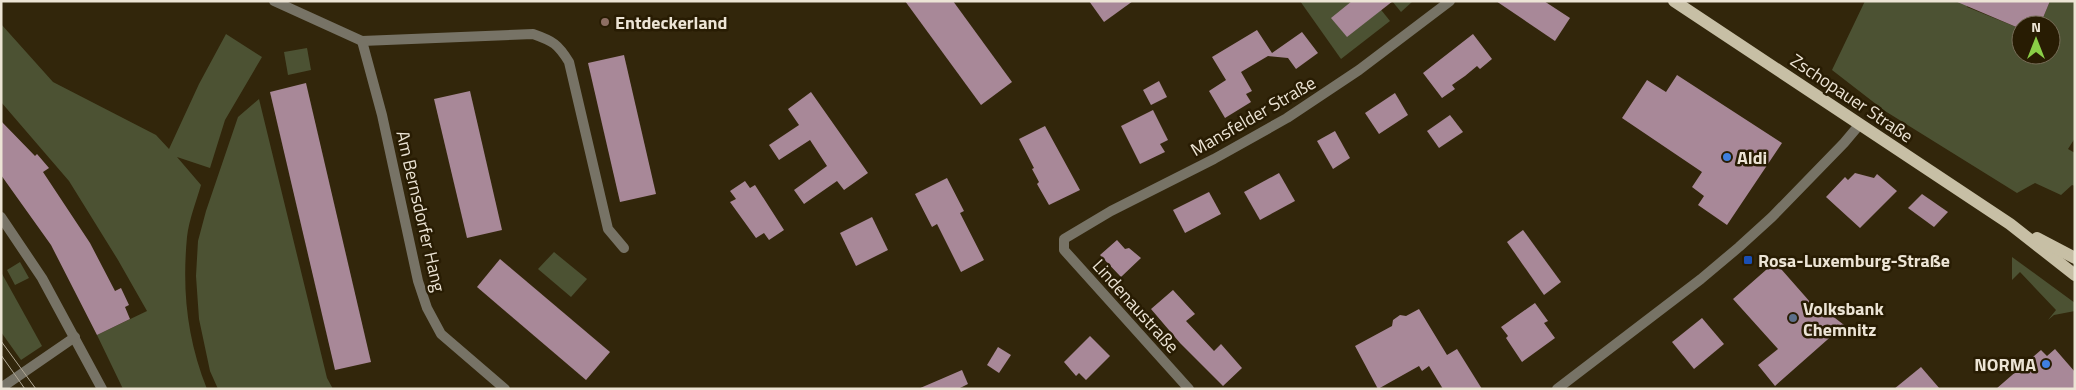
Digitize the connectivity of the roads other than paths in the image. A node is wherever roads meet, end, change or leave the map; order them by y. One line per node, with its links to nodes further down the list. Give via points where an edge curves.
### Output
1 (274, 1): 4 (street)
2 (1450, 1): 8 (street, Mansfelder Straße, via 1359,70 1283,120 1066,236)
3 (1674, 1): 5 (main road, Zschopauer Straße)
4 (362, 41): 9 (street, via 533,34 551,40 569,62 608,230); 15 (street, Am Bernsdorfer Hang, via 427,308 441,334)
5 (1860, 124): 7 (main road, Zschopauer Straße); 17 (street, via 1785,204 1739,247)
6 (1, 217): 12 (street, via 42,278)
7 (2010, 224): 10 (main road, Zschopauer Straße); 11 (main road, Zschopauer Straße)
8 (1063, 242): 16 (street, Lindenaustraße, via 1064,250)
9 (624, 248)
10 (2075, 258)
11 (2075, 275)
12 (75, 337): 13 (street); 14 (street)
13 (1, 388)
14 (102, 389)
15 (505, 389)
16 (1189, 389)
17 (1557, 389)

